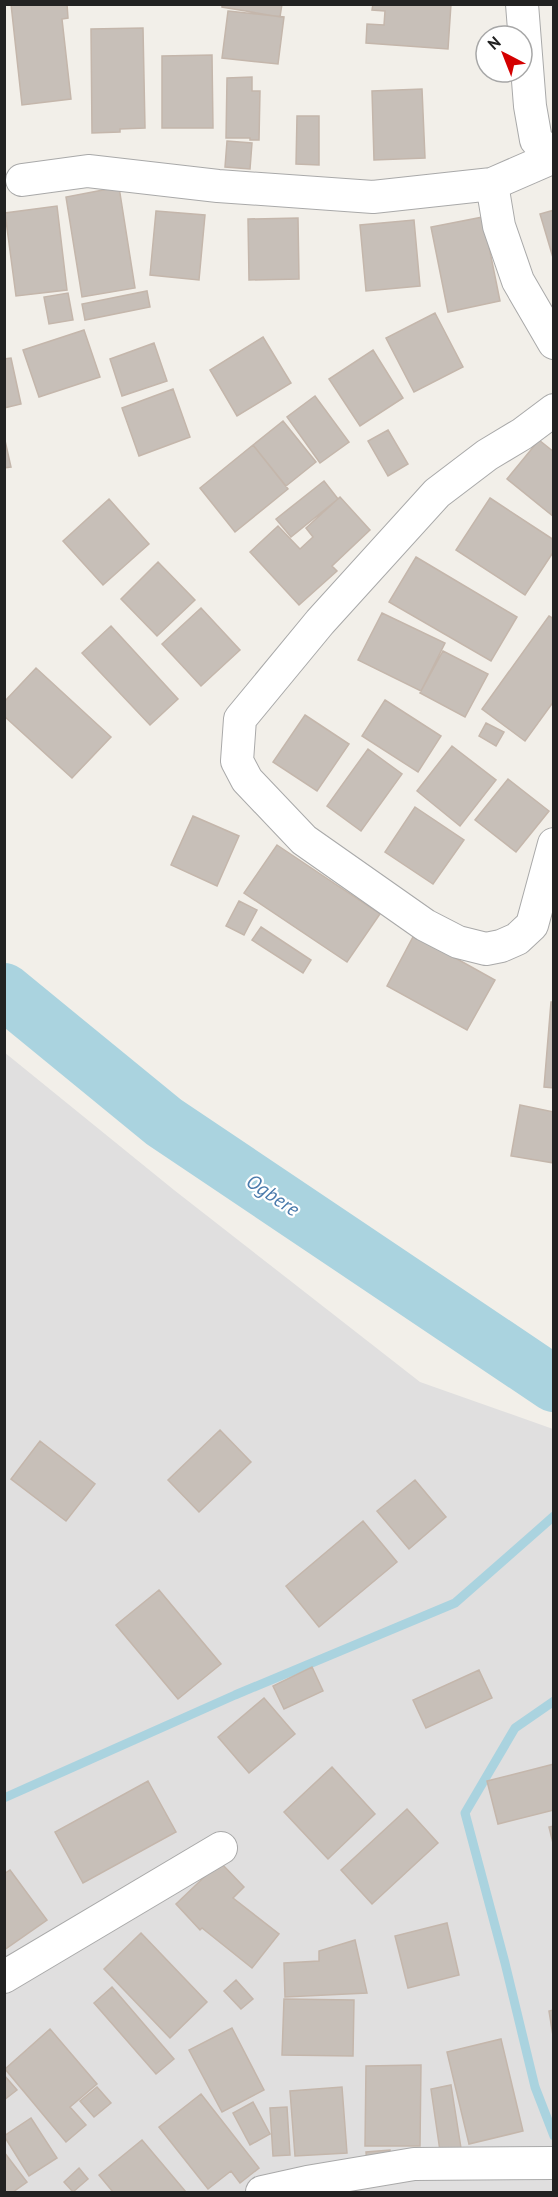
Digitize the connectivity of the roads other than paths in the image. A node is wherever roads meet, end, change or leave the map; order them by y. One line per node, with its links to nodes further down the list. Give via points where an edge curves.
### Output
1 (522, 4): 2 (street, via 536,140)
2 (554, 157): 4 (street)
3 (22, 180): 4 (street, via 88,171 218,186 373,196)
4 (492, 184): 5 (street, via 499,226 518,281)
5 (554, 344)
6 (554, 410): 7 (street, via 436,494 320,622 240,719 237,761 247,780 304,840 425,925 458,942 486,949 501,946 518,939 532,925)
7 (554, 844)
8 (221, 1848): 9 (street)
9 (4, 1977)
10 (554, 2163): 11 (street, via 414,2164)
11 (262, 2192)

